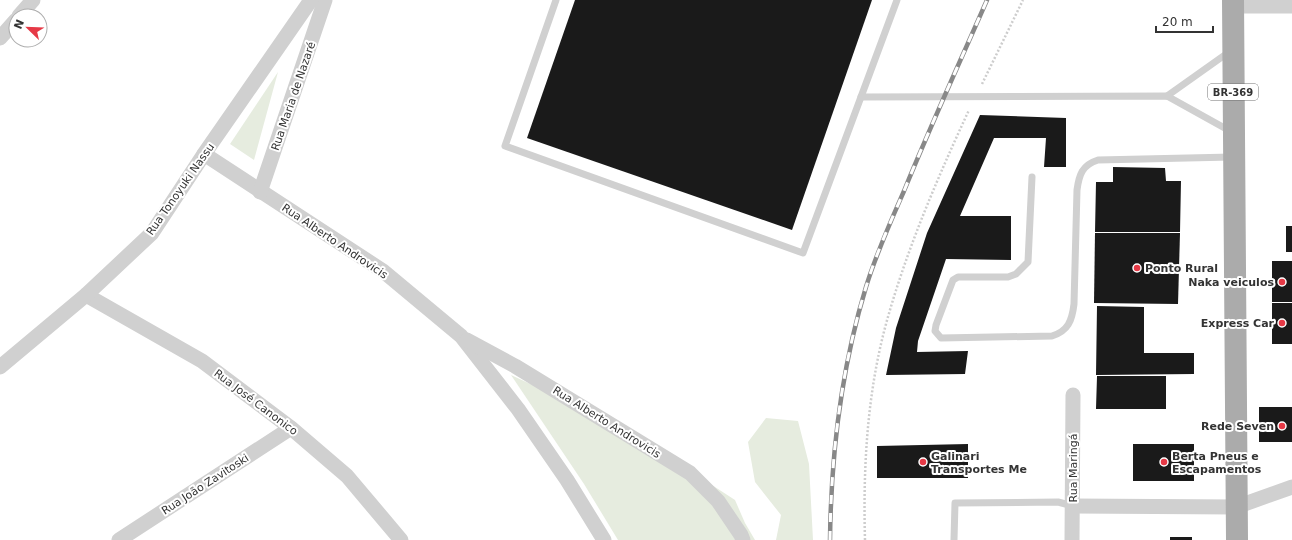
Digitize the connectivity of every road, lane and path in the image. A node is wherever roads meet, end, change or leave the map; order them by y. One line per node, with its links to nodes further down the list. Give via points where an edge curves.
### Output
1 (33, 0): 9 (street)
2 (311, 0): 18 (street, Rua Tonoyuki Nassu)
3 (325, 0): 21 (street, Rua Maria de Nazaré)
4 (556, 0): 15 (lane, via 505,146 803,253)
5 (897, 0): 15 (lane)
6 (1023, 0): 13 (path)
7 (1233, 3): 8 (street); 12 (main road, BR-369)
8 (1292, 6)
9 (26, 8)
10 (8, 29): 11 (street)
11 (0, 38)
12 (1233, 50): 14 (lane); 17 (main road, BR-369)
13 (986, 76)
14 (1167, 96): 15 (lane); 17 (lane)
15 (861, 97)
16 (966, 116): 34 (path, via 917,231 886,325 872,392 868,427 864,490)
17 (1234, 134): 19 (main road, BR-369)
18 (204, 154): 21 (street, Rua Alberto Androvicis); 22 (street, Rua Tonoyuki Nassu, via 152,233)
19 (1234, 157): 20 (lane, via 1089,162 1083,168 1077,190 1074,304 1069,324 1062,332 1052,336 941,338 935,331 936,325 953,280 958,277 1008,277 1016,274 1028,262); 29 (main road, BR-369)
20 (1032, 177)
21 (260, 192): 23 (street, Rua Alberto Androvicis, via 383,271)
22 (86, 295): 24 (street, Rua Tonoyuki Nassu); 26 (street, Rua José Canonico, via 202,362)
23 (461, 336): 32 (street, Rua Alberto Androvicis, via 518,409); 33 (street, Rua Alberto Androvicis, via 690,473 718,501)
24 (0, 367)
25 (1073, 395): 28 (street, Rua Maringá)
26 (291, 428): 30 (street, Rua João Zavitoski); 31 (street, Rua José Canonico, via 347,476)
27 (1292, 487): 29 (street)
28 (1073, 506): 29 (street); 35 (lane, via 1058,502 955,503); 36 (street, Rua Maringá)
29 (1236, 507): 37 (main road, BR-369)
30 (119, 540)
31 (401, 540)
32 (604, 540)
33 (742, 540)
34 (865, 540)
35 (954, 540)
36 (1072, 540)
37 (1237, 540)

